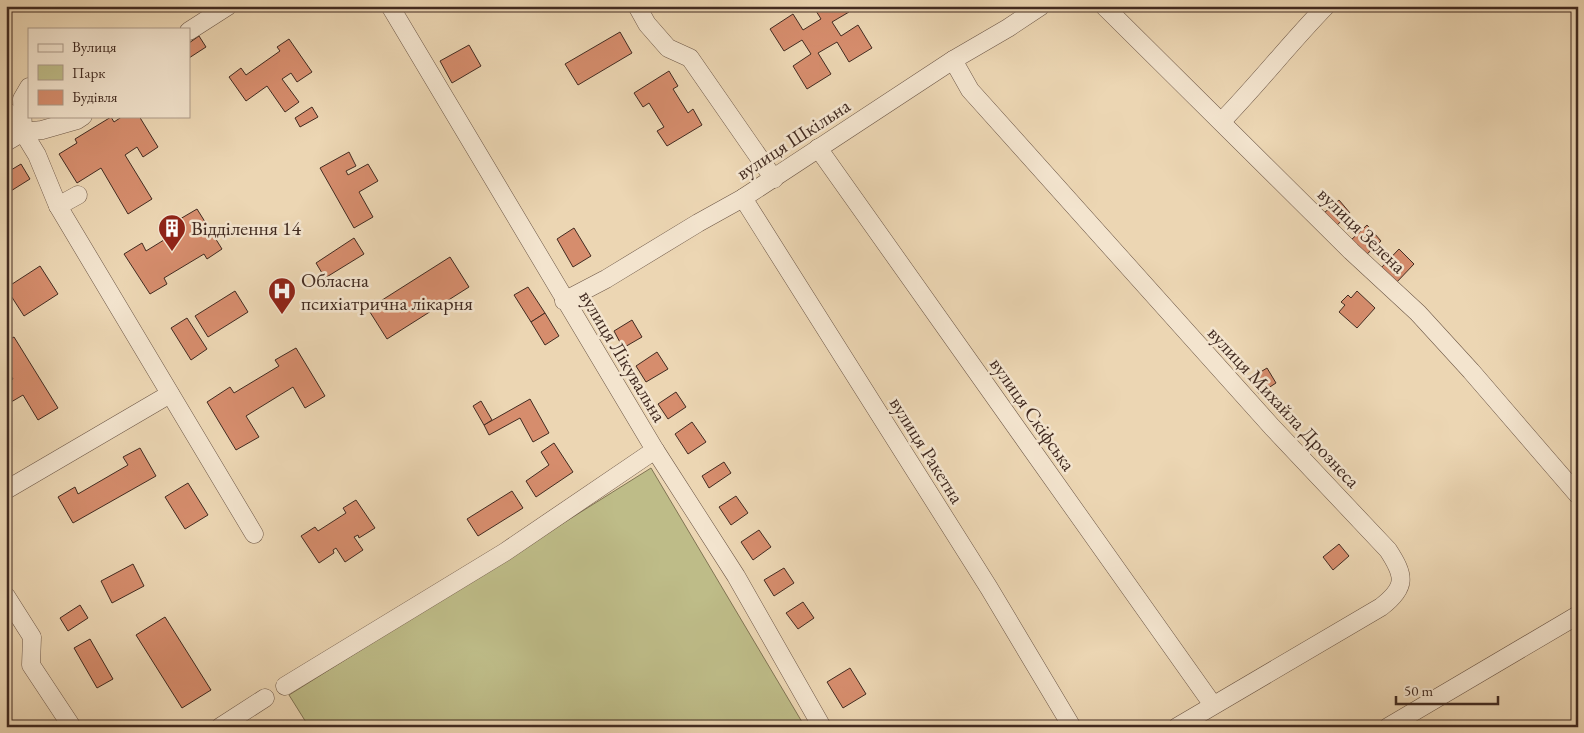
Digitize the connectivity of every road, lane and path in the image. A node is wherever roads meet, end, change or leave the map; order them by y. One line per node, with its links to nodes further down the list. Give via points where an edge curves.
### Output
1 (228, 6): 7 (street)
2 (390, 6): 20 (street, вулиця Лікувальна)
3 (637, 6): 16 (street, via 647,24 668,48 690,58)
4 (1042, 6): 8 (street, вулиця Шкільна)
5 (1104, 6): 12 (street, вулиця Зелена)
6 (1326, 6): 12 (street)
7 (190, 30)
8 (953, 60): 15 (street, вулиця Шкільна); 30 (street, вулиця Михайла Дрознеса, via 970,90 1272,427 1388,550 1401,572 1399,589 1381,608)
9 (28, 89): 13 (street, via 22,100)
10 (6, 111): 13 (street)
11 (80, 118): 13 (street, via 42,130)
12 (1222, 121): 24 (street, вулиця Зелена, via 1418,313)
13 (23, 124): 14 (street); 19 (street)
14 (6, 142)
15 (818, 148): 16 (street, вулиця Шкільна); 30 (street, вулиця Скіфська)
16 (774, 179): 18 (street, вулиця Шкільна)
17 (78, 195): 19 (street)
18 (743, 198): 20 (street, вулиця Шкільна); 34 (street, вулиця Ракетна)
19 (58, 206): 21 (street)
20 (564, 301): 22 (street, вулиця Лікувальна)
21 (170, 394): 23 (street); 25 (street)
22 (654, 450): 28 (street, via 505,552); 33 (street, вулиця Лікувальна, via 736,576)
23 (6, 490)
24 (1578, 495)
25 (254, 534)
26 (6, 596): 31 (street, via 32,637 31,665)
27 (1578, 615): 36 (street)
28 (285, 686)
29 (265, 698): 32 (street)
30 (1213, 705): 35 (street, вулиця Михайла Дрознеса)
31 (72, 727)
32 (220, 727)
33 (822, 727)
34 (1072, 727)
35 (1177, 727)
36 (1388, 727)

